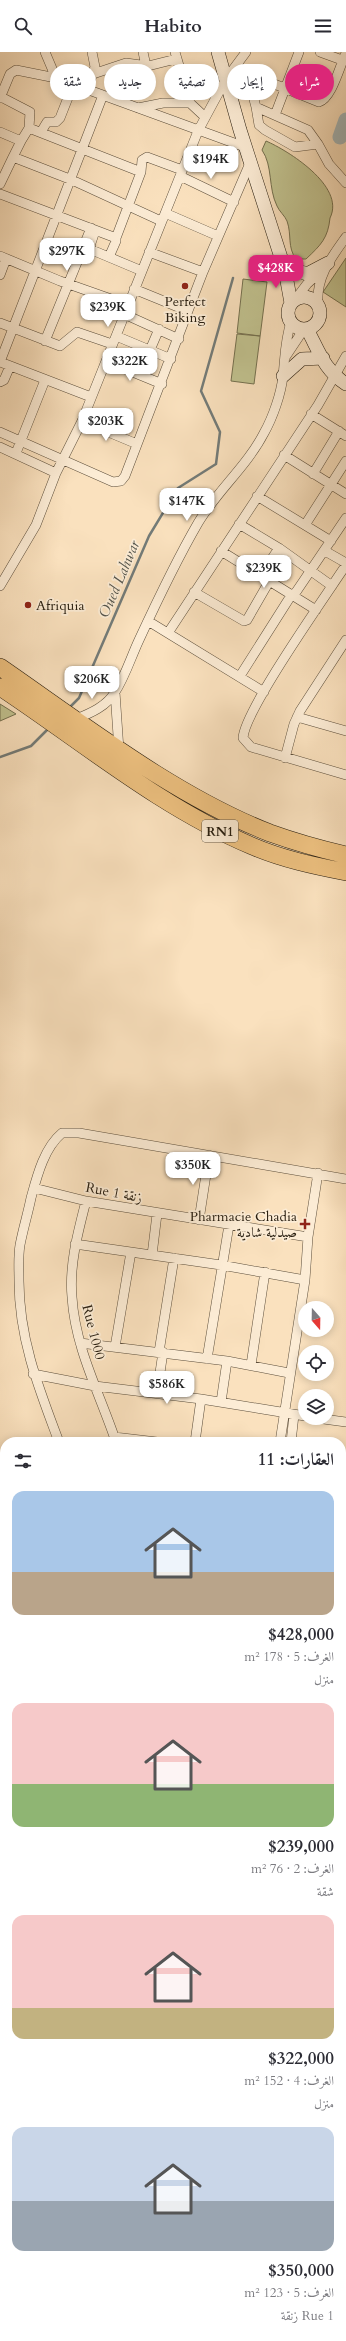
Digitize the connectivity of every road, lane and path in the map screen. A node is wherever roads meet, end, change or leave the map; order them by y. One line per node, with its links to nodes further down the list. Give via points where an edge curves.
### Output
1 (45, 52): 10 (street)
2 (92, 52): 11 (street)
3 (143, 52): 12 (street)
4 (218, 52): 17 (street)
5 (246, 52): 17 (street)
6 (299, 52): 14 (street)
7 (320, 52): 9 (street)
8 (175, 56): 13 (street); 26 (street)
9 (344, 57): 18 (street)
10 (50, 64)
11 (95, 64)
12 (146, 64)
13 (152, 64)
14 (294, 64)
15 (4, 76): 16 (street, via 19,70); 22 (street)
16 (50, 77)
17 (226, 79): 30 (street); 37 (street)
18 (334, 80)
19 (285, 89): 27 (street, via 247,73); 29 (street)
20 (96, 93): 21 (street)
21 (103, 95): 28 (street); 38 (street)
22 (0, 98): 31 (street, via 29,110)
23 (67, 100): 34 (street, via 60,118 56,122 47,122)
24 (312, 100): 25 (street)
25 (323, 100)
26 (190, 103): 28 (street, via 163,103); 30 (street)
27 (256, 107): 29 (street); 36 (street, via 259,124 265,130 296,147)
28 (137, 108): 32 (street)
29 (275, 115): 36 (street, via 308,130)
30 (205, 118): 32 (street)
31 (29, 128): 34 (street); 35 (street)
32 (198, 131): 37 (street); 42 (street)
33 (0, 132): 35 (street)
34 (41, 132): 38 (street)
35 (21, 141): 39 (street)
36 (318, 144): 44 (street, via 329,164)
37 (246, 147): 40 (street)
38 (82, 150): 41 (street); 43 (street)
39 (13, 158): 43 (street); 45 (street)
40 (250, 163): 47 (street); 59 (street)
41 (141, 172): 42 (street, via 142,160 146,157); 48 (street)
42 (181, 173): 47 (street); 50 (street)
43 (72, 180): 48 (street); 49 (street)
44 (346, 183)
45 (0, 184)
46 (0, 194): 49 (street)
47 (234, 202): 52 (street)
48 (129, 206): 50 (street); 54 (street)
49 (58, 215): 51 (street); 60 (street)
50 (163, 217): 52 (street); 55 (street)
51 (93, 229): 54 (street); 56 (street, via 90,248); 64 (street)
52 (218, 236): 62 (street)
53 (346, 237): 58 (street)
54 (116, 238): 56 (street)
55 (149, 252): 61 (street); 62 (street)
56 (109, 257): 61 (street)
57 (3, 258): 60 (street); 63 (street)
58 (327, 265): 59 (street, via 307,274); 66 (street); 66 (street, via 317,292)
59 (285, 268): 66 (street)
60 (36, 270): 64 (street); 73 (street)
61 (142, 271): 65 (street)
62 (203, 272): 68 (street)
63 (0, 275)
64 (67, 283): 67 (street); 77 (street)
65 (134, 289): 67 (street); 68 (street)
66 (302, 299): 70 (street, via 288,313); 72 (street, via 320,313)
67 (128, 305): 69 (street)
68 (188, 311): 76 (street)
69 (124, 314): 74 (street); 75 (street)
70 (291, 322): 72 (street); 84 (street)
71 (0, 323): 73 (street)
72 (310, 327): 80 (street); 84 (street)
73 (13, 329): 77 (street); 83 (street)
74 (159, 330): 76 (street); 78 (street)
75 (114, 340): 77 (street, via 77,332 63,346); 78 (street); 82 (street)
76 (179, 340): 81 (street)
77 (45, 341)
78 (150, 350): 81 (street)
79 (346, 356): 87 (street)
80 (322, 357): 86 (street, via 302,359); 87 (street)
81 (171, 359): 90 (street)
82 (106, 361): 90 (street); 92 (street)
83 (0, 362): 85 (street)
84 (283, 362): 86 (street)
85 (10, 366): 88 (street); 89 (street, via 4,380)
86 (283, 376): 127 (street, via 275,407 264,434 250,455 210,502)
87 (333, 376): 91 (street); 93 (street)
88 (45, 380): 92 (street); 97 (street)
89 (0, 382)
90 (162, 384): 98 (street)
91 (346, 384)
92 (92, 397): 94 (street)
93 (311, 414): 96 (street); 101 (street)
94 (82, 421): 98 (street); 102 (street)
95 (0, 432): 97 (street)
96 (343, 433): 105 (street)
97 (21, 440): 100 (street); 102 (street)
98 (137, 444): 102 (street, via 121,481 113,482)
99 (0, 447): 100 (street)
100 (16, 453): 104 (street)
101 (284, 455): 105 (street); 108 (street)
102 (63, 460): 104 (street)
103 (346, 461): 106 (street)
104 (56, 473): 122 (street, via 36,525)
105 (313, 474): 106 (street)
106 (331, 484): 107 (street); 111 (street)
107 (346, 494)
108 (257, 496): 110 (street); 111 (street)
109 (346, 518): 112 (street)
110 (239, 524): 114 (street); 116 (street)
111 (305, 525): 113 (street)
112 (343, 529): 113 (street)
113 (331, 542): 115 (street)
114 (279, 548): 118 (street); 119 (street)
115 (325, 550): 117 (street); 118 (street)
116 (221, 551): 119 (street); 124 (street)
117 (346, 564): 120 (street)
118 (310, 572): 123 (street); 125 (street)
119 (261, 575): 121 (street)
120 (342, 579): 123 (street)
121 (270, 580): 124 (street, via 247,620); 125 (street)
122 (1, 582)
123 (332, 586): 126 (street)
124 (194, 592): 128 (street)
125 (293, 595): 126 (street); 132 (street)
126 (316, 610): 135 (street)
127 (148, 621): 128 (street); 134 (street)
128 (168, 633): 132 (street)
129 (346, 640): 130 (street)
130 (343, 649): 137 (street)
131 (0, 667): 136 (highway, RN1)
132 (240, 676): 135 (street)
133 (0, 687): 139 (highway, RN1, via 60,729)
134 (115, 692): 136 (street, via 105,704 90,713); 139 (street)
135 (264, 692): 140 (street, via 246,726 243,738 251,747)
136 (72, 716): 139 (highway, RN1)
137 (297, 717): 138 (street); 140 (street)
138 (346, 731)
139 (113, 756): 142 (highway, via 135,754 190,785 246,812 275,824); 143 (highway, RN1, via 169,781 244,822 305,845); 144 (highway, RN1, via 162,798 206,824 253,846); 145 (highway, via 115,774 189,824 292,868)
140 (285, 758): 141 (street)
141 (346, 775)
142 (346, 845)
143 (346, 855)
144 (346, 872)
145 (346, 882)
146 (209, 1155): 147 (street); 149 (street, via 79,1133 62,1133 47,1152); 152 (street)
147 (318, 1173): 148 (street); 154 (street)
148 (346, 1179)
149 (34, 1188): 150 (street, Rue 1 زنقة); 169 (street, via 20,1246 19,1264 19,1310)
150 (86, 1201): 151 (street, Rue 1 زنقة); 155 (street, Rue 1000)
151 (157, 1214): 152 (street, Rue 1 زنقة); 157 (street)
152 (199, 1220): 153 (street, Rue 1 زنقة)
153 (229, 1224): 154 (street, Rue 1 زنقة); 159 (street)
154 (308, 1237): 161 (street)
155 (75, 1244): 156 (street); 162 (street, Rue 1000, via 72,1296)
156 (131, 1252): 157 (street); 163 (street)
157 (152, 1255): 158 (street)
158 (174, 1258): 159 (street); 164 (street)
159 (221, 1265): 160 (street); 165 (street)
160 (265, 1272): 161 (street); 167 (street)
161 (305, 1280): 168 (street)
162 (80, 1343): 163 (street); 170 (street, Rue 1000)
163 (115, 1347): 164 (street)
164 (161, 1352): 165 (street); 171 (street)
165 (207, 1359): 166 (street)
166 (227, 1361): 167 (street); 173 (street)
167 (251, 1365): 168 (street)
168 (289, 1373): 174 (street)
169 (33, 1374): 170 (street); 179 (street)
170 (95, 1386): 171 (street); 180 (street, Rue 1000)
171 (157, 1393): 172 (street)
172 (201, 1399): 173 (street); 181 (street)
173 (221, 1402): 174 (street)
174 (284, 1413): 175 (street); 182 (street)
175 (294, 1415): 176 (street); 183 (street)
176 (298, 1415)
177 (334, 1420): 178 (street)
178 (346, 1422)
179 (57, 1437)
180 (114, 1437)
181 (196, 1437)
182 (281, 1437)
183 (292, 1437)

